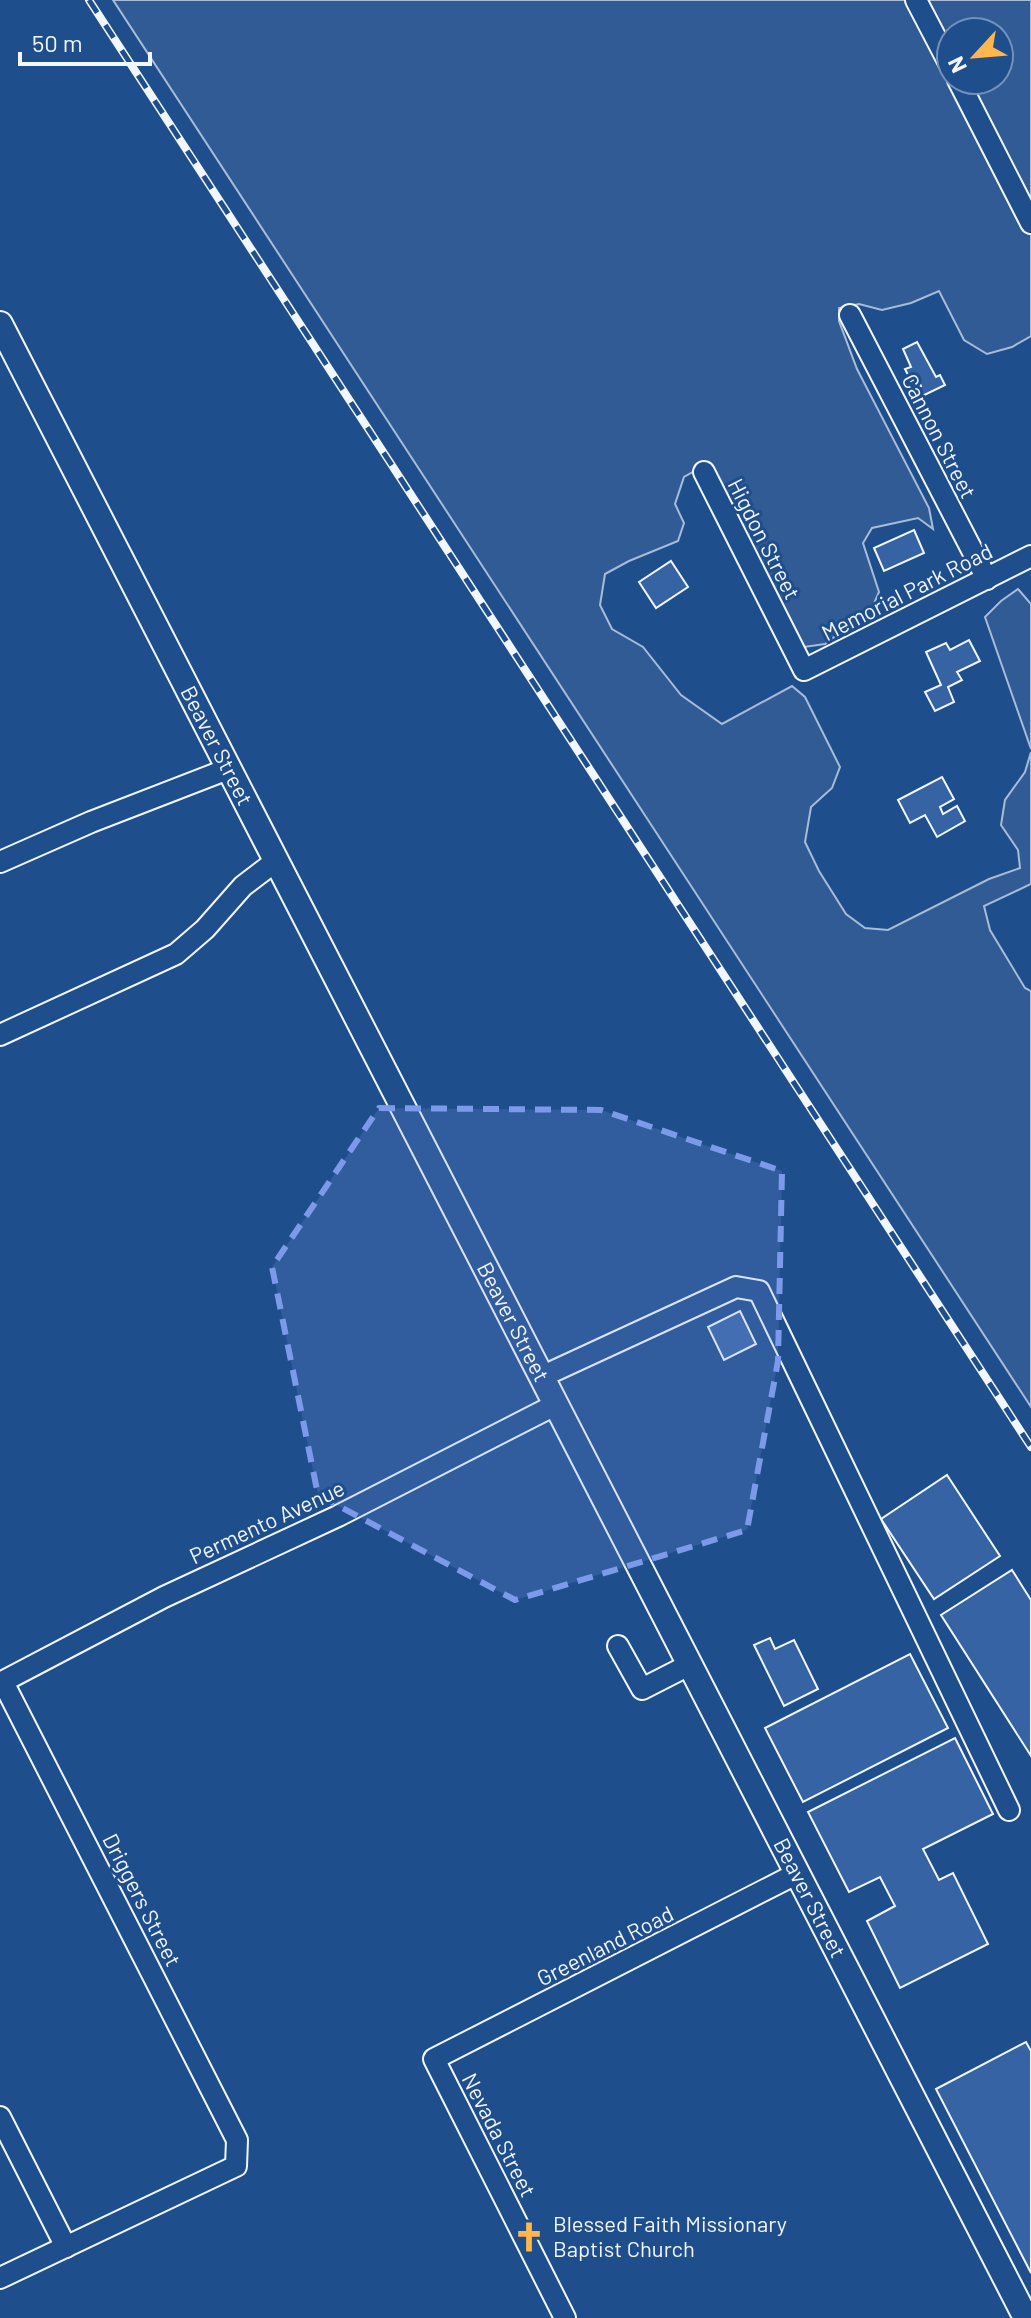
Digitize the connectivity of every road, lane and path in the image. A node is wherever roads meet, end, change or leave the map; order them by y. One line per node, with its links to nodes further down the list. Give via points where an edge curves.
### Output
1 (916, 0): 2 (street)
2 (935, 36)
3 (966, 96): 4 (street)
4 (1031, 223)
5 (850, 315): 9 (street, Cannon Street)
6 (0, 324): 11 (main road, Beaver Street)
7 (704, 472): 10 (street, Higdon Street)
8 (1031, 556): 9 (street, Memorial Park Road)
9 (987, 579): 10 (street, Memorial Park Road)
10 (804, 670)
11 (228, 769): 12 (main road, Beaver Street); 13 (street)
12 (276, 861): 14 (street, via 243,886 176,954); 15 (main road, Beaver Street)
13 (0, 862)
14 (0, 1035)
15 (541, 1377): 16 (main road, Beaver Street); 20 (street, via 736,1287 759,1291)
16 (555, 1405): 18 (main road, Beaver Street); 19 (street, Permento Avenue, via 164,1597)
17 (618, 1646): 18 (street, via 642,1689)
18 (689, 1665): 21 (main road, Beaver Street)
19 (2, 1683): 24 (street, Driggers Street, via 237,2140 236,2166)
20 (1009, 1810)
21 (796, 1874): 22 (street, Greenland Road); 27 (main road, Beaver Street)
22 (434, 2059): 26 (street, Nevada Street)
23 (0, 2117): 24 (street)
24 (66, 2247): 25 (street)
25 (0, 2278)
26 (565, 2318)
27 (1026, 2318)

